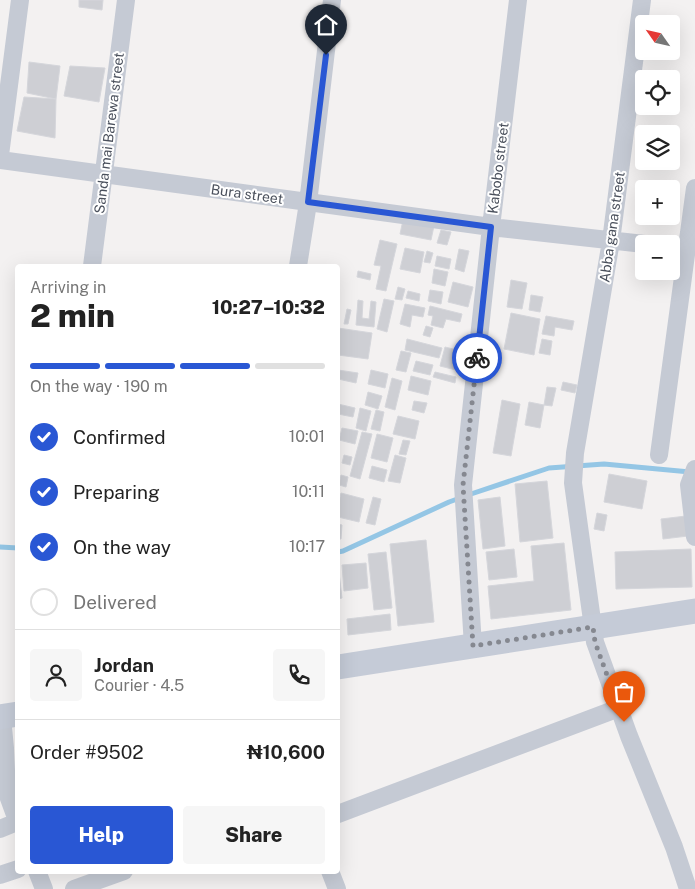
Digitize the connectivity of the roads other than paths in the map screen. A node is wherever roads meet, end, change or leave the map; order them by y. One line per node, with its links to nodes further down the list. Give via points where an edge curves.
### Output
1 (20, 0): 6 (street)
2 (126, 0): 8 (street, Sanda mai Barewa street)
3 (332, 0): 10 (street)
4 (518, 0): 11 (street, Kabobo street)
5 (642, 0): 12 (street, Abba gana street)
6 (0, 155)
7 (0, 160): 8 (street, Bura street)
8 (104, 174): 10 (street, Bura street); 15 (street, Sanda mai Barewa street)
9 (695, 188): 14 (street)
10 (308, 202): 11 (street, Bura street); 16 (street)
11 (491, 227): 12 (street, Bura street); 23 (street, Kabobo street, via 463,485)
12 (611, 241): 13 (street, Bura street); 22 (street, Abba gana street, via 573,483)
13 (635, 243)
14 (684, 249): 17 (street)
15 (92, 264)
16 (298, 264)
17 (659, 455)
18 (692, 477): 19 (street)
19 (695, 538)
20 (695, 611): 22 (main road)
21 (695, 627): 22 (main road)
22 (594, 634): 23 (main road); 25 (main road, via 394,673); 26 (street, Abba gana street)
23 (473, 646): 24 (main road)
24 (340, 666)
25 (340, 680)
26 (619, 708): 29 (street); 41 (street, Abba gana street)
27 (7, 710): 28 (street)
28 (3, 794): 30 (street)
29 (340, 813)
30 (15, 818)
31 (15, 823): 32 (street)
32 (0, 829)
33 (15, 870): 37 (street)
34 (37, 874): 38 (street)
35 (116, 874): 39 (street)
36 (331, 874): 40 (street)
37 (0, 875)
38 (44, 889)
39 (74, 889)
40 (337, 889)
41 (688, 889)

